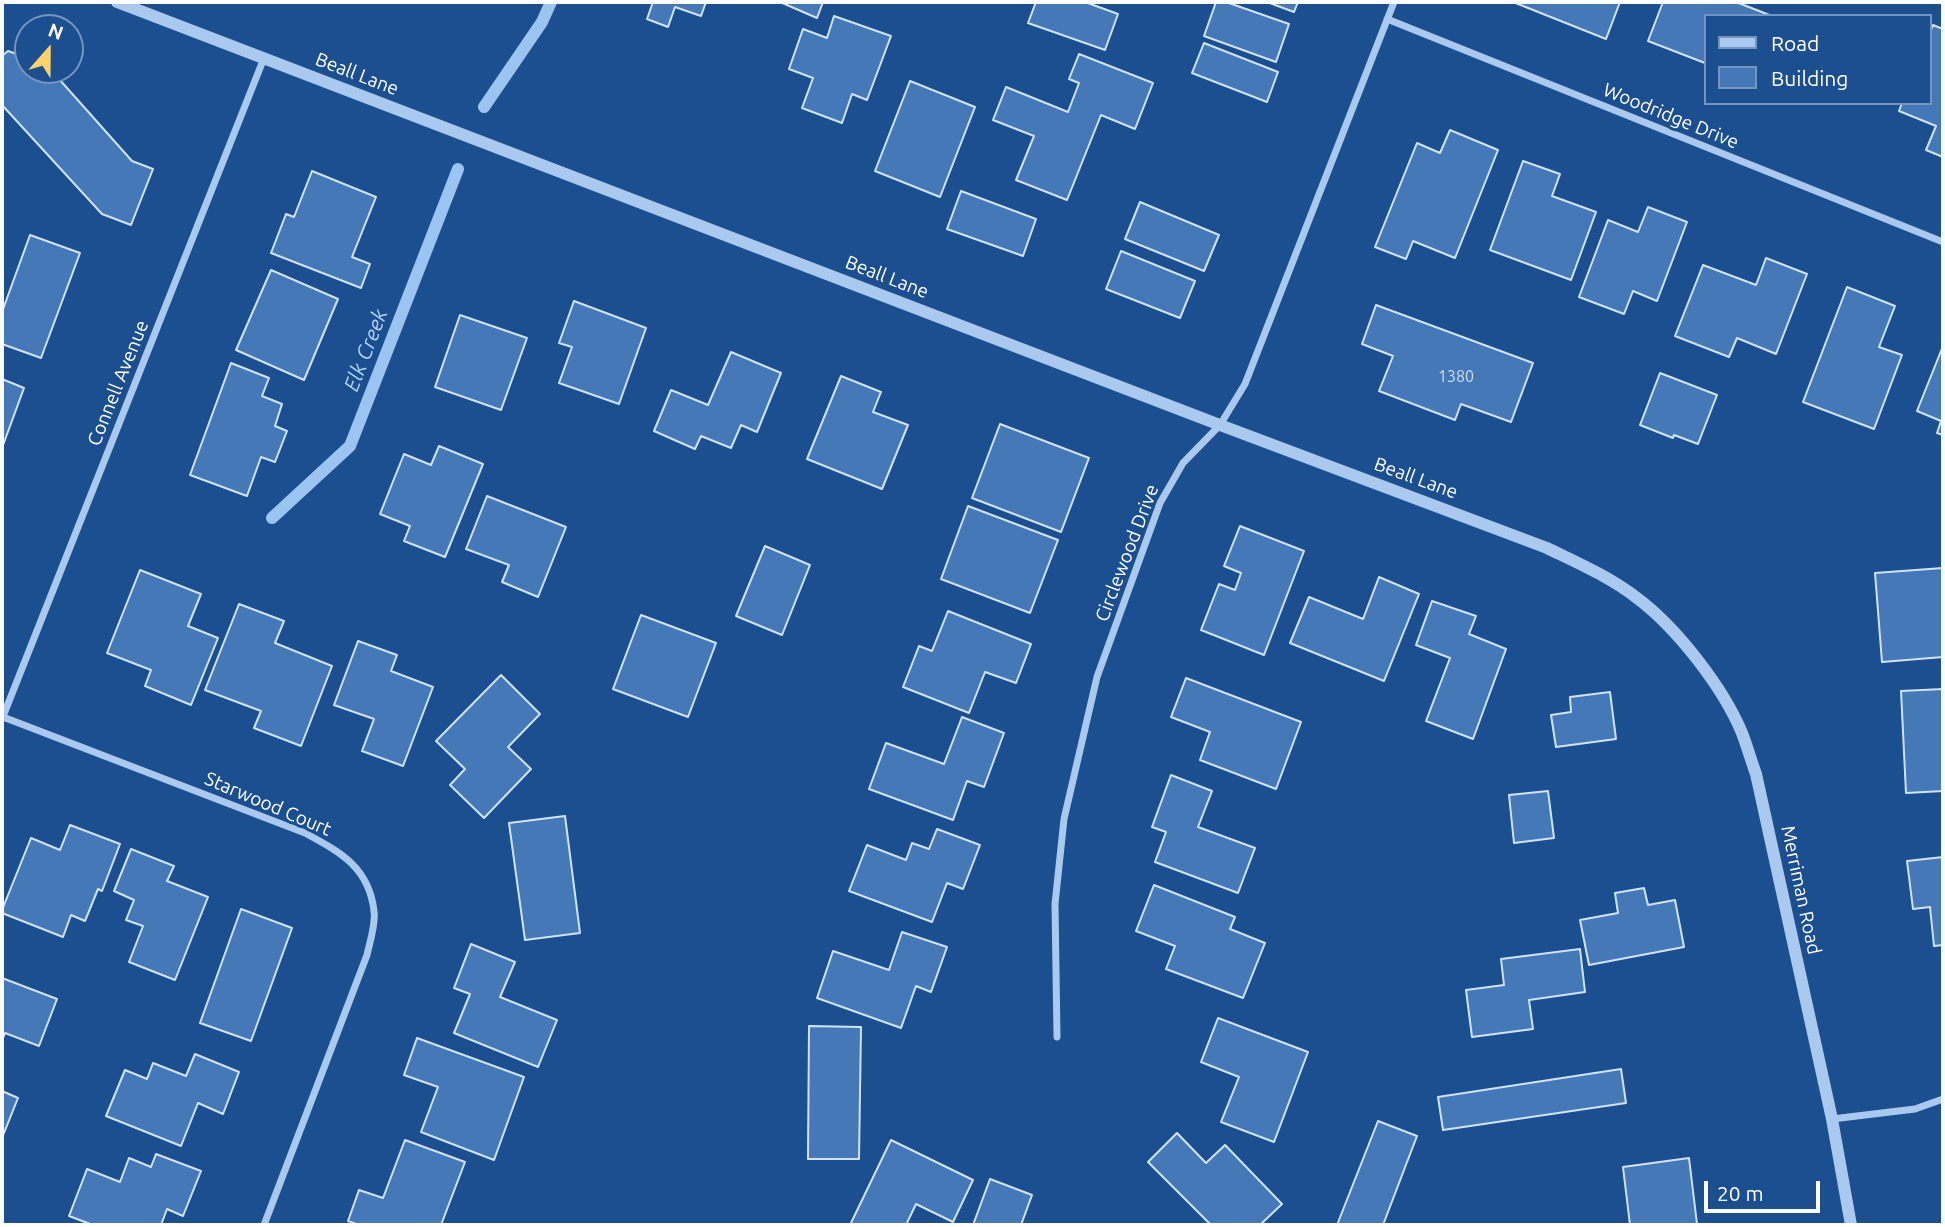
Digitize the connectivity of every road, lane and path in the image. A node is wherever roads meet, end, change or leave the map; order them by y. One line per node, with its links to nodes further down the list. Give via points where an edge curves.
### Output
1 (117, 2): 4 (street, Beall Lane)
2 (1394, 2): 3 (street, Circlewood Drive)
3 (1387, 19): 5 (street, Woodridge Drive); 6 (street, Circlewood Drive, via 1245,384)
4 (264, 58): 6 (street, Beall Lane); 8 (street, Connell Avenue)
5 (1943, 242)
6 (1220, 425): 7 (street, Beall Lane, via 1548,548); 9 (street, Circlewood Drive, via 1183,463 1160,503 1097,677 1064,819 1055,904)
7 (1638, 598): 11 (street, Merriman Road, via 1684,643 1716,685 1741,731 1756,774)
8 (2, 718): 12 (street, Starwood Court, via 305,833 345,855 366,880 375,913 367,954)
9 (1057, 1037)
10 (1943, 1099): 11 (street, via 1915,1108)
11 (1832, 1119): 13 (street, Merriman Road)
12 (264, 1225)
13 (1851, 1225)

